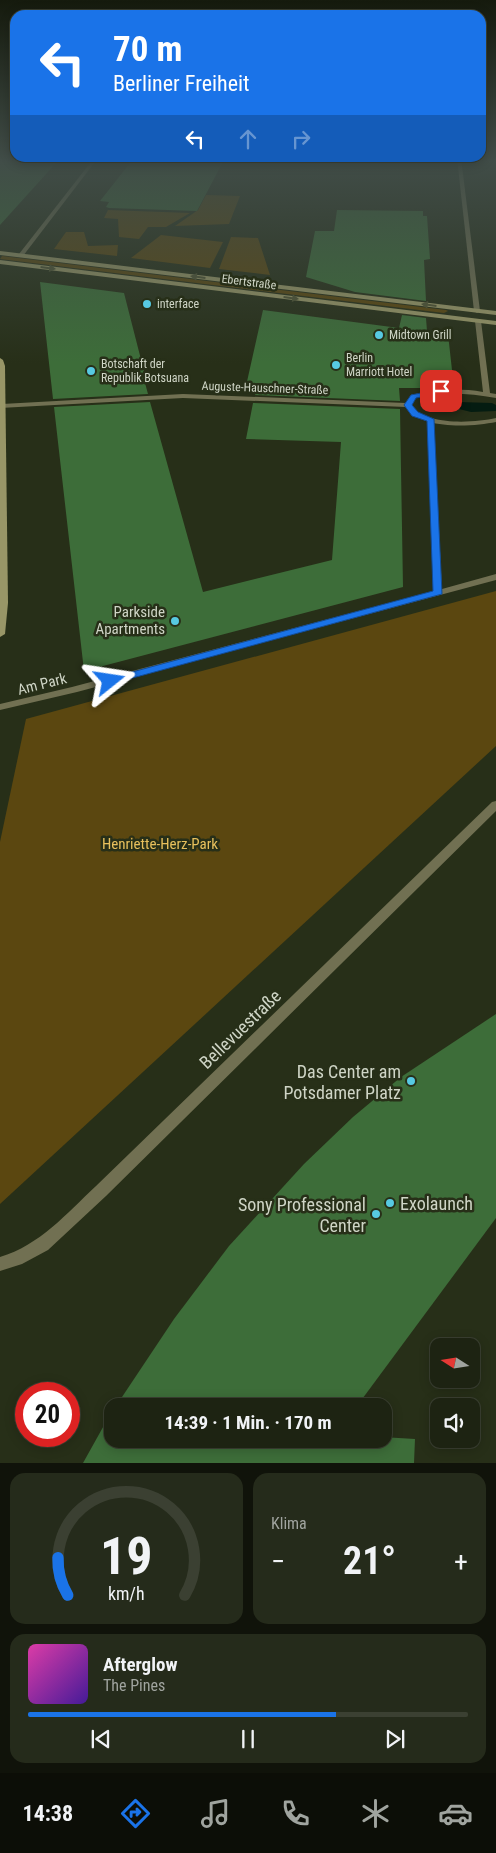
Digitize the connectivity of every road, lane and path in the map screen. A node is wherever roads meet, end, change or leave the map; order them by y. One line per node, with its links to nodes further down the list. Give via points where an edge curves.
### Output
1 (43, 226): 4 (street)
2 (467, 226): 6 (street)
3 (0, 253): 4 (main road, Ebertstraße)
4 (21, 255): 6 (main road, Ebertstraße, one-way to 4)
5 (0, 262): 8 (main road, Ebertstraße, one-way to 8)
6 (477, 311): 7 (main road, Ebertstraße); 8 (main road)
7 (496, 313)
8 (478, 321): 9 (main road, Ebertstraße); 11 (street)
9 (496, 323)
10 (0, 360): 14 (main road)
11 (487, 394): 12 (street); 13 (street, via 430,392 414,396)
12 (496, 396)
13 (408, 405): 14 (street, Auguste-Hauschner-Straße, via 183,396); 15 (street, via 415,414)
14 (2, 406): 19 (main road, via 4,604)
15 (430, 419): 16 (street, via 466,423); 18 (street)
16 (496, 420)
17 (496, 577): 18 (street, Am Park)
18 (438, 592): 20 (street, Am Park)
19 (0, 634)
20 (0, 708)
21 (496, 805): 22 (street, Bellevuestraße, via 101,1192 43,1245)
22 (0, 1264)

